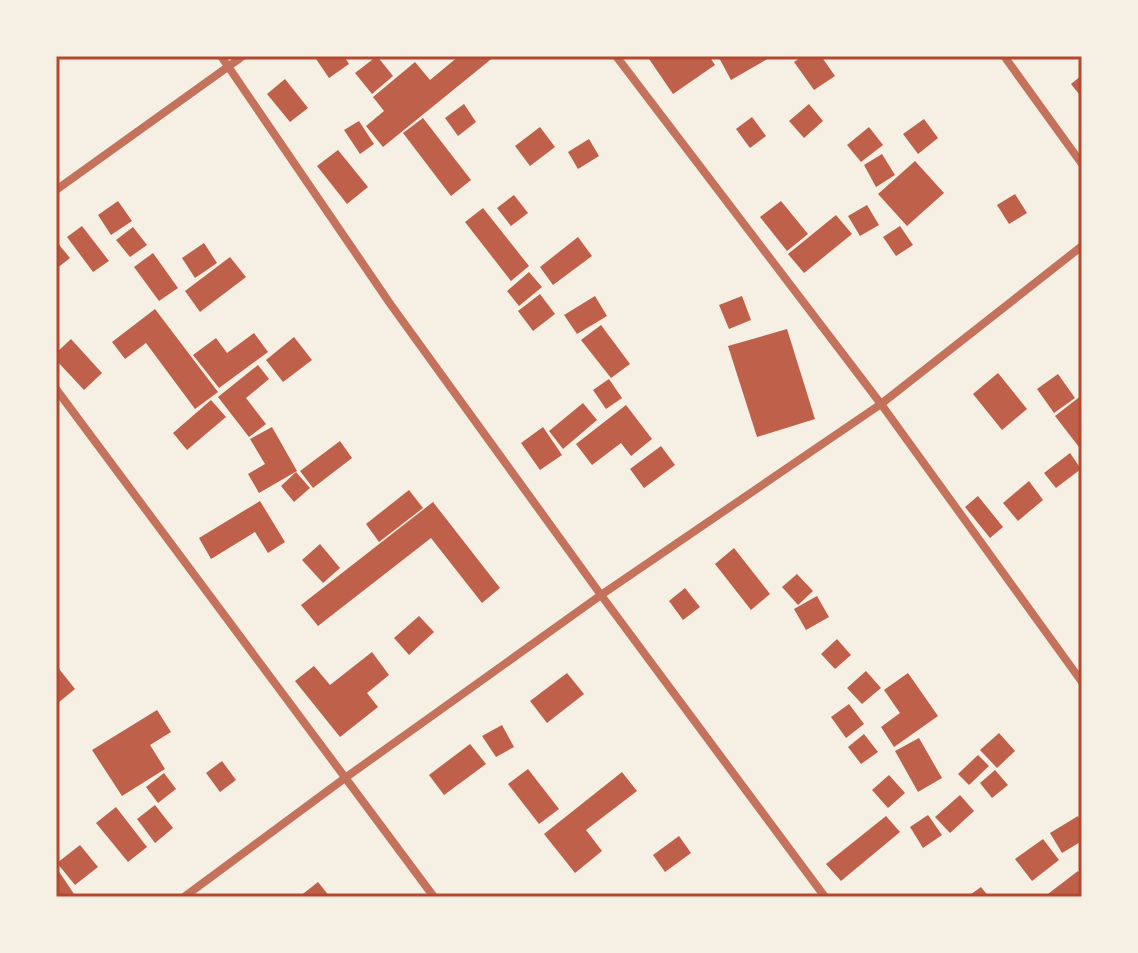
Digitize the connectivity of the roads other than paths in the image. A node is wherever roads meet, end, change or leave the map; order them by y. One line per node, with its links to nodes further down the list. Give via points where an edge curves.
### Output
1 (221, 56): 5 (street)
2 (243, 56): 5 (street)
3 (616, 56): 10 (street)
4 (1004, 56): 6 (street)
5 (228, 66): 7 (street); 11 (street, via 391,305)
6 (1082, 164)
7 (56, 190)
8 (1082, 246): 10 (street)
9 (56, 389): 13 (street)
10 (881, 404): 11 (street); 12 (street)
11 (601, 595): 13 (street); 16 (street)
12 (1082, 682)
13 (345, 778): 14 (street); 15 (street)
14 (184, 897)
15 (434, 897)
16 (825, 897)

